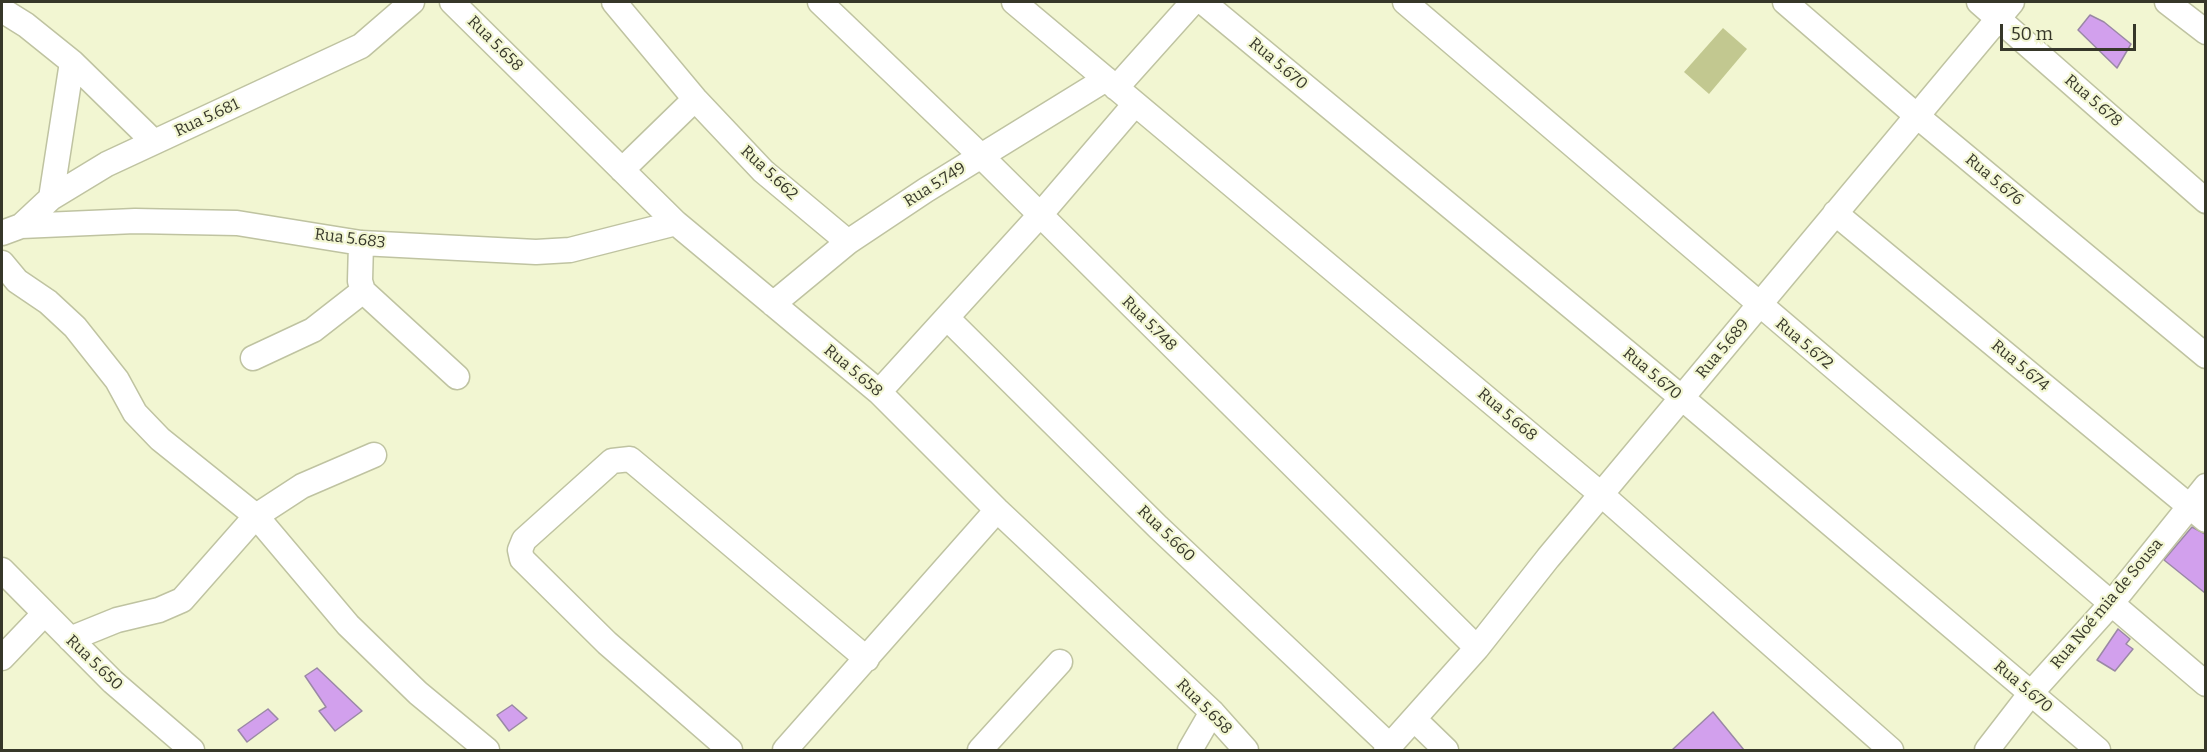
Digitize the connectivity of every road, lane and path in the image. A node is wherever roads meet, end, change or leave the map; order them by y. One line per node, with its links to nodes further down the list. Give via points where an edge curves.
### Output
1 (412, 2): 20 (street, Rua 5.681, via 361,46)
2 (452, 2): 22 (street, Rua 5.658)
3 (614, 2): 17 (street, Rua 5.662)
4 (820, 2): 21 (street, Rua 5.748)
5 (1014, 2): 16 (street)
6 (1193, 2): 16 (street, Rua 5.749)
7 (1203, 2): 40 (street, Rua 5.670)
8 (1405, 2): 34 (street, Rua 5.672)
9 (1785, 2): 19 (street, Rua 5.676)
10 (1979, 2): 13 (street, Rua 5.678)
11 (2168, 2): 14 (street)
12 (2, 10): 15 (street)
13 (2005, 10): 19 (street, Rua 5.689); 24 (street, Rua 5.678)
14 (2205, 32)
15 (72, 62): 20 (street); 23 (street)
16 (1111, 84): 18 (street, Rua 5.668); 21 (street, Rua 5.749)
17 (695, 99): 22 (street); 29 (street, Rua 5.662, via 763,171)
18 (1135, 104): 26 (street); 43 (street, Rua 5.668)
19 (1917, 116): 25 (street, Rua 5.689); 36 (street, Rua 5.676)
20 (154, 142): 23 (street, Rua 5.681, via 107,164)
21 (981, 156): 26 (street, Rua 5.748); 29 (street, Rua 5.749)
22 (622, 170): 27 (street, Rua 5.658)
23 (51, 198): 28 (street, Rua 5.681)
24 (2205, 201)
25 (1835, 213): 34 (street, Rua 5.689); 45 (street, Rua 5.674)
26 (1040, 215): 35 (street); 51 (street, Rua 5.748)
27 (676, 223): 30 (street, Rua 5.683, via 570,250 502,252); 33 (street, Rua 5.658)
28 (11, 230): 30 (street, Rua 5.683, via 135,221 237,224)
29 (848, 242): 33 (street, Rua 5.749)
30 (361, 243): 32 (street)
31 (2, 264): 46 (street, via 17,281 75,327 112,373 135,413 160,439)
32 (363, 291): 37 (street, via 313,330); 38 (street)
33 (773, 304): 39 (street, Rua 5.658)
34 (1759, 306): 40 (street, Rua 5.689); 48 (street, Rua 5.672)
35 (947, 318): 39 (street); 59 (street, Rua 5.660)
36 (2205, 356)
37 (253, 358)
38 (457, 377)
39 (879, 392): 44 (street, Rua 5.658)
40 (1682, 398): 43 (street, Rua 5.689); 56 (street, Rua 5.670)
41 (374, 455): 46 (street, via 302,486)
42 (2205, 486): 45 (street, Rua Noé mia de Sousa)
43 (1602, 495): 51 (street, Rua 5.689); 68 (street, Rua 5.668)
44 (997, 510): 53 (street); 57 (street, Rua 5.658)
45 (2197, 513): 48 (street, Rua Noé mia de Sousa)
46 (256, 516): 50 (street, via 182,600); 61 (street, via 348,625 418,693)
47 (2, 570): 49 (street, Rua 5.650)
48 (2111, 604): 55 (street, Rua 5.672); 56 (street, Rua Noé mia de Sousa)
49 (44, 614): 50 (street, Rua 5.650); 52 (street)
50 (70, 639): 60 (street, Rua 5.650, via 112,682)
51 (1477, 648): 58 (street, Rua 5.689)
52 (2, 658)
53 (867, 659): 62 (street, via 630,459 612,461 524,540 522,559 607,643); 63 (street)
54 (1060, 662): 64 (street)
55 (2205, 684)
56 (2031, 693): 69 (street, Rua Noé mia de Sousa); 70 (street, Rua 5.670)
57 (1212, 712): 65 (street); 66 (street, Rua 5.658)
58 (1414, 719): 59 (street, Rua 5.689); 67 (street)
59 (1388, 748)
60 (192, 750)
61 (487, 750)
62 (730, 750)
63 (785, 750)
64 (980, 750)
65 (1190, 750)
66 (1246, 750)
67 (1446, 750)
68 (1891, 750)
69 (1988, 750)
70 (2098, 750)

